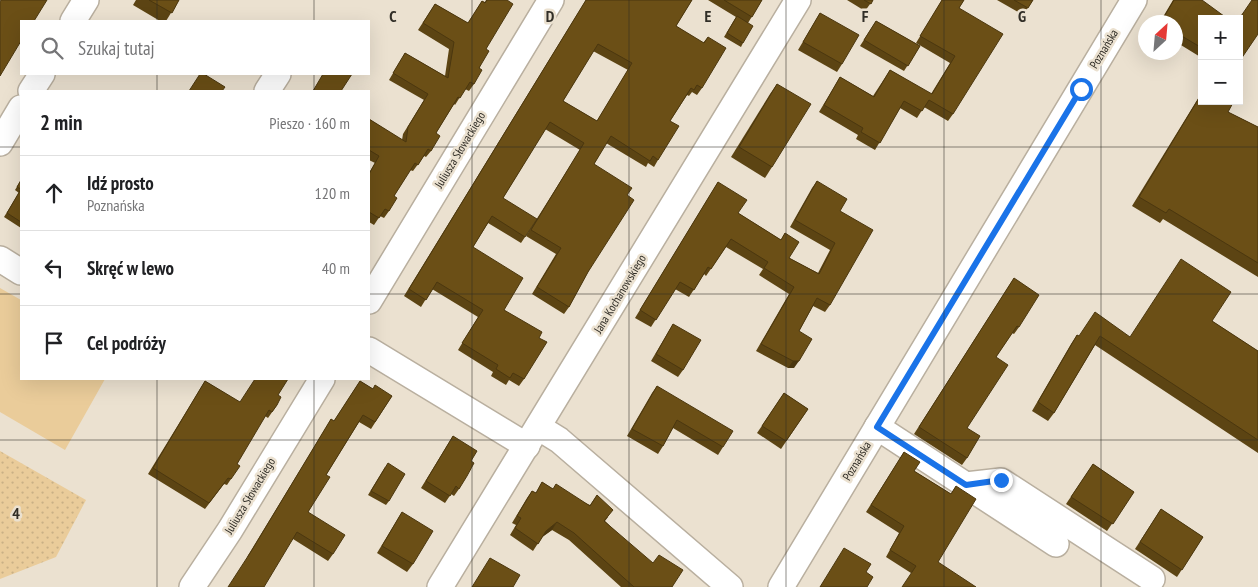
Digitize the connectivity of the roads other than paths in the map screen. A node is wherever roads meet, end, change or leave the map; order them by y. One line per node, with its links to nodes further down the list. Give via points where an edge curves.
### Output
1 (86, 0): 5 (street)
2 (551, 0): 14 (street, Juliusza Słowackiego)
3 (798, 0): 18 (street, Jana Kochanowskiego)
4 (1134, 0): 17 (street, Poznańska)
5 (74, 20)
6 (41, 75): 8 (street)
7 (277, 75): 9 (street)
8 (32, 90)
9 (268, 90)
10 (20, 110): 11 (street)
11 (0, 143)
12 (0, 259): 13 (street)
13 (20, 271)
14 (370, 299)
15 (370, 351): 18 (street)
16 (321, 380): 22 (street, Juliusza Słowackiego)
17 (877, 427): 19 (street); 25 (street, Poznańska)
18 (533, 436): 23 (street, Jana Kochanowskiego); 24 (street, via 559,440)
19 (966, 485): 20 (street); 21 (street, via 1001,480)
20 (1056, 544)
21 (1152, 579)
22 (192, 587)
23 (440, 587)
24 (730, 587)
25 (781, 587)

